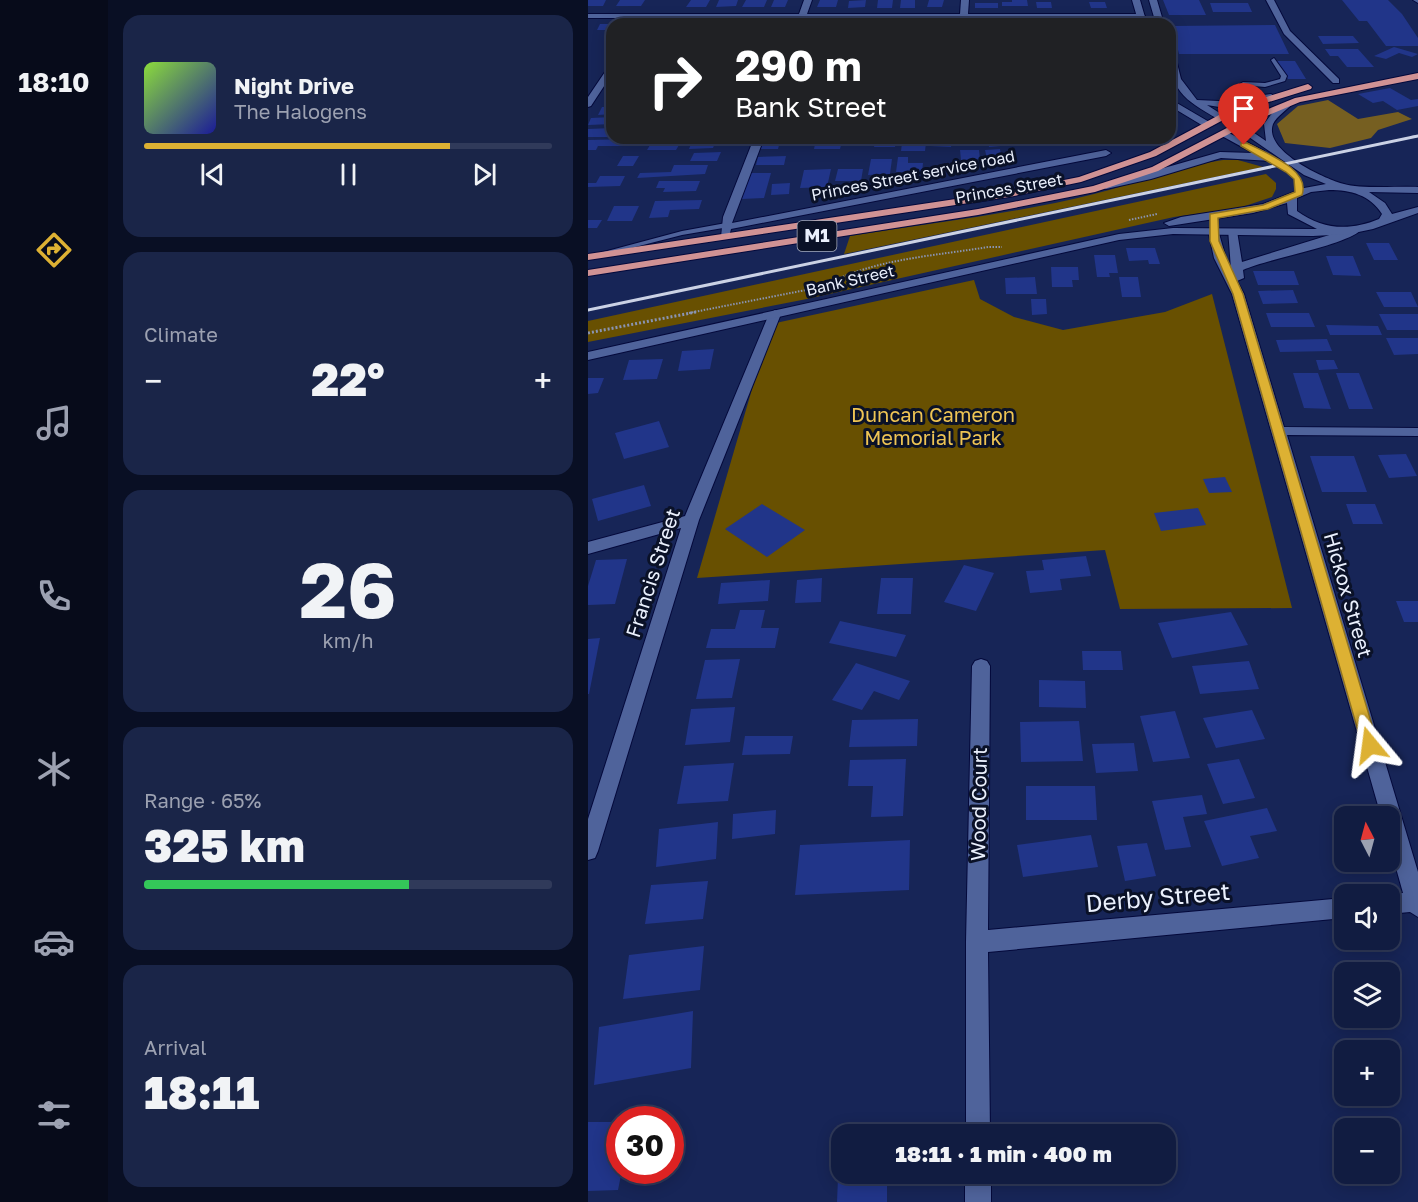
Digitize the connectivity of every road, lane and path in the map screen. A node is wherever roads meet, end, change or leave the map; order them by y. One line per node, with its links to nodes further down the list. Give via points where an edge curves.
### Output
1 (808, 0): 10 (street)
2 (965, 0): 11 (street)
3 (1136, 0): 12 (street)
4 (1153, 0): 13 (street)
5 (1270, 0): 19 (street, via 1287,32)
6 (654, 8): 8 (street)
7 (588, 16): 8 (street)
8 (648, 16): 9 (street)
9 (724, 18)
10 (801, 18)
11 (962, 18)
12 (1141, 18)
13 (1158, 18)
14 (1274, 60): 20 (lane, via 1283,80 1265,85)
15 (1418, 74): 19 (highway, via 1356,84); 26 (highway, Princes Street / M1)
16 (1176, 75): 24 (street)
17 (606, 77): 25 (street)
18 (1347, 79): 19 (highway)
19 (1336, 81): 21 (highway)
20 (1244, 84)
21 (1324, 84)
22 (1312, 86): 23 (highway, Princes Street / M1)
23 (1270, 97): 24 (street, via 1219,104); 28 (highway, Princes Street / M1)
24 (1191, 100): 28 (street)
25 (588, 104)
26 (1288, 104): 30 (highway, Princes Street / M1); 36 (street, via 1269,120 1266,129)
27 (1176, 106): 29 (street)
28 (1221, 117): 29 (highway, Princes Street / M1); 30 (highway)
29 (1208, 125): 31 (highway); 32 (highway, Princes Street / M1)
30 (1238, 126): 31 (highway, Princes Street / M1); 36 (street)
31 (1225, 134): 36 (street); 38 (highway, Princes Street / M1, via 1155,169)
32 (1176, 142)
33 (757, 144): 44 (street)
34 (1172, 144): 44 (highway, Princes Street / M1, via 1081,179 1009,194)
35 (1106, 153): 44 (street, Princes Street service road)
36 (1275, 155): 37 (street); 38 (street, via 1220,155); 40 (street, via 1298,178)
37 (1347, 188): 39 (street, Bank Street); 40 (street, Bank Street, via 1318,188); 43 (street, via 1379,203 1387,214)
38 (1095, 189): 50 (highway, Princes Street / M1, via 978,212)
39 (1418, 190)
40 (1296, 196): 42 (street, Bank Street, via 1265,207); 48 (street, via 1292,212 1322,228)
41 (1418, 210): 43 (street)
42 (1213, 216): 45 (street, Hickox Street); 47 (street); 49 (street, Bank Street)
43 (1384, 220): 46 (street)
44 (726, 229): 50 (highway); 51 (highway, Princes Street / M1)
45 (1213, 230): 47 (street, Bank Street); 49 (street, Bank Street); 52 (street, Hickox Street)
46 (1356, 230): 48 (street, Bank Street); 53 (street)
47 (1232, 231): 48 (street, Bank Street); 53 (street, Hickox Street)
48 (1337, 231)
49 (1119, 237): 58 (street, Bank Street)
50 (727, 250): 54 (highway, Princes Street / M1)
51 (591, 257)
52 (1224, 266): 53 (street); 57 (street, Hickox Street)
53 (1238, 268): 57 (street, Hickox Street)
54 (588, 273)
55 (824, 286): 58 (path, via 845,284)
56 (813, 288): 60 (path)
57 (1238, 294): 62 (street, Hickox Street)
58 (854, 296): 59 (street, Bank Street)
59 (775, 314): 61 (street, Bank Street); 64 (street, Francis Street)
60 (588, 333)
61 (588, 356)
62 (1278, 431): 63 (street); 69 (street, Hickox Street)
63 (1418, 432)
64 (691, 520): 65 (street); 67 (street, Francis Street)
65 (588, 548)
66 (981, 666): 71 (street, Wood Court)
67 (588, 851)
68 (1400, 904): 69 (street)
69 (1417, 904)
70 (1334, 909): 71 (street, Derby Street)
71 (977, 942): 72 (street, Wood Court)
72 (978, 1124)
73 (978, 1184): 74 (street)
74 (978, 1202)

